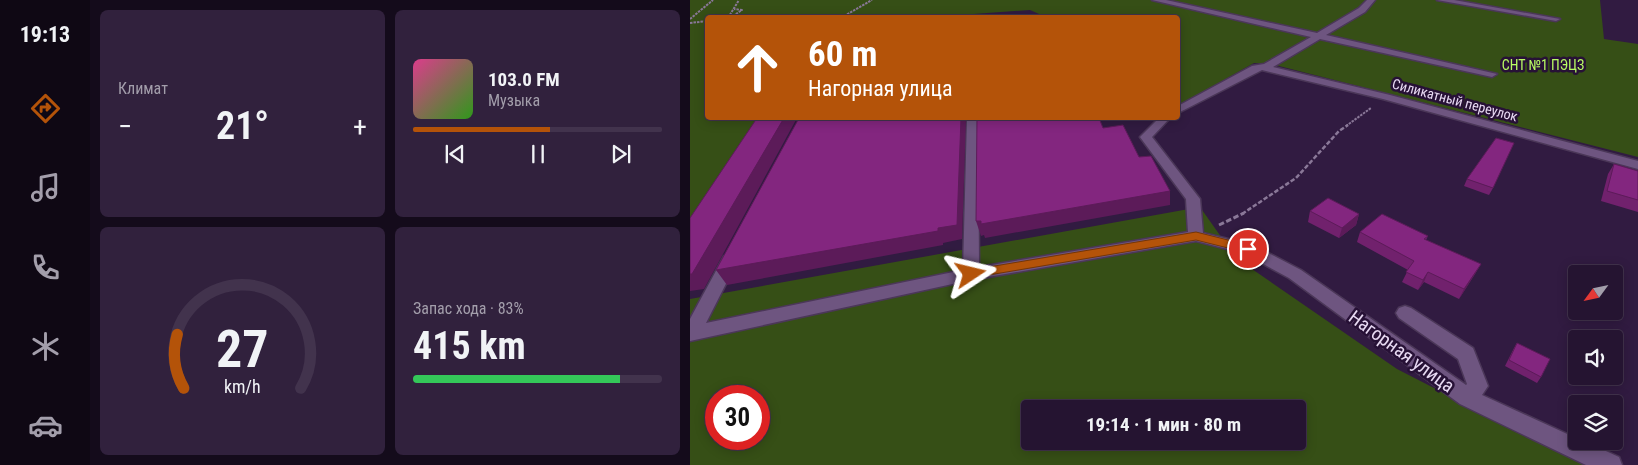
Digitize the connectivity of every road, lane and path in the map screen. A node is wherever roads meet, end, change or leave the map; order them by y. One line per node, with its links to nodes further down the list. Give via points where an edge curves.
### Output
1 (713, 0): 11 (path)
2 (739, 0): 7 (path)
3 (872, 0): 10 (path)
4 (1156, 0): 15 (street)
5 (1371, 0): 15 (street, via 1362,10)
6 (1441, 0): 12 (street)
7 (734, 9): 8 (path); 9 (path, via 742,10)
8 (731, 15)
9 (734, 15)
10 (846, 15)
11 (690, 19)
12 (1556, 19)
13 (705, 21): 14 (path)
14 (690, 23)
15 (1317, 35): 16 (street); 17 (street)
16 (1263, 67): 18 (street, Силикатный переулок); 19 (street, via 1255,68)
17 (1492, 74)
18 (1386, 97): 22 (street, Силикатный переулок); 23 (path, via 1339,131 1296,178 1243,214)
19 (1180, 109)
20 (972, 120): 25 (street)
21 (1163, 120): 23 (street, via 1146,137 1193,200)
22 (1638, 165)
23 (1196, 236): 25 (street); 28 (street, Нагорная улица, via 1248,249 1296,274)
24 (738, 244): 27 (street)
25 (971, 274): 27 (street)
26 (1405, 313): 28 (street, via 1466,354 1478,386)
27 (691, 334)
28 (1467, 398): 29 (street, Нагорная улица)
29 (1611, 465)

